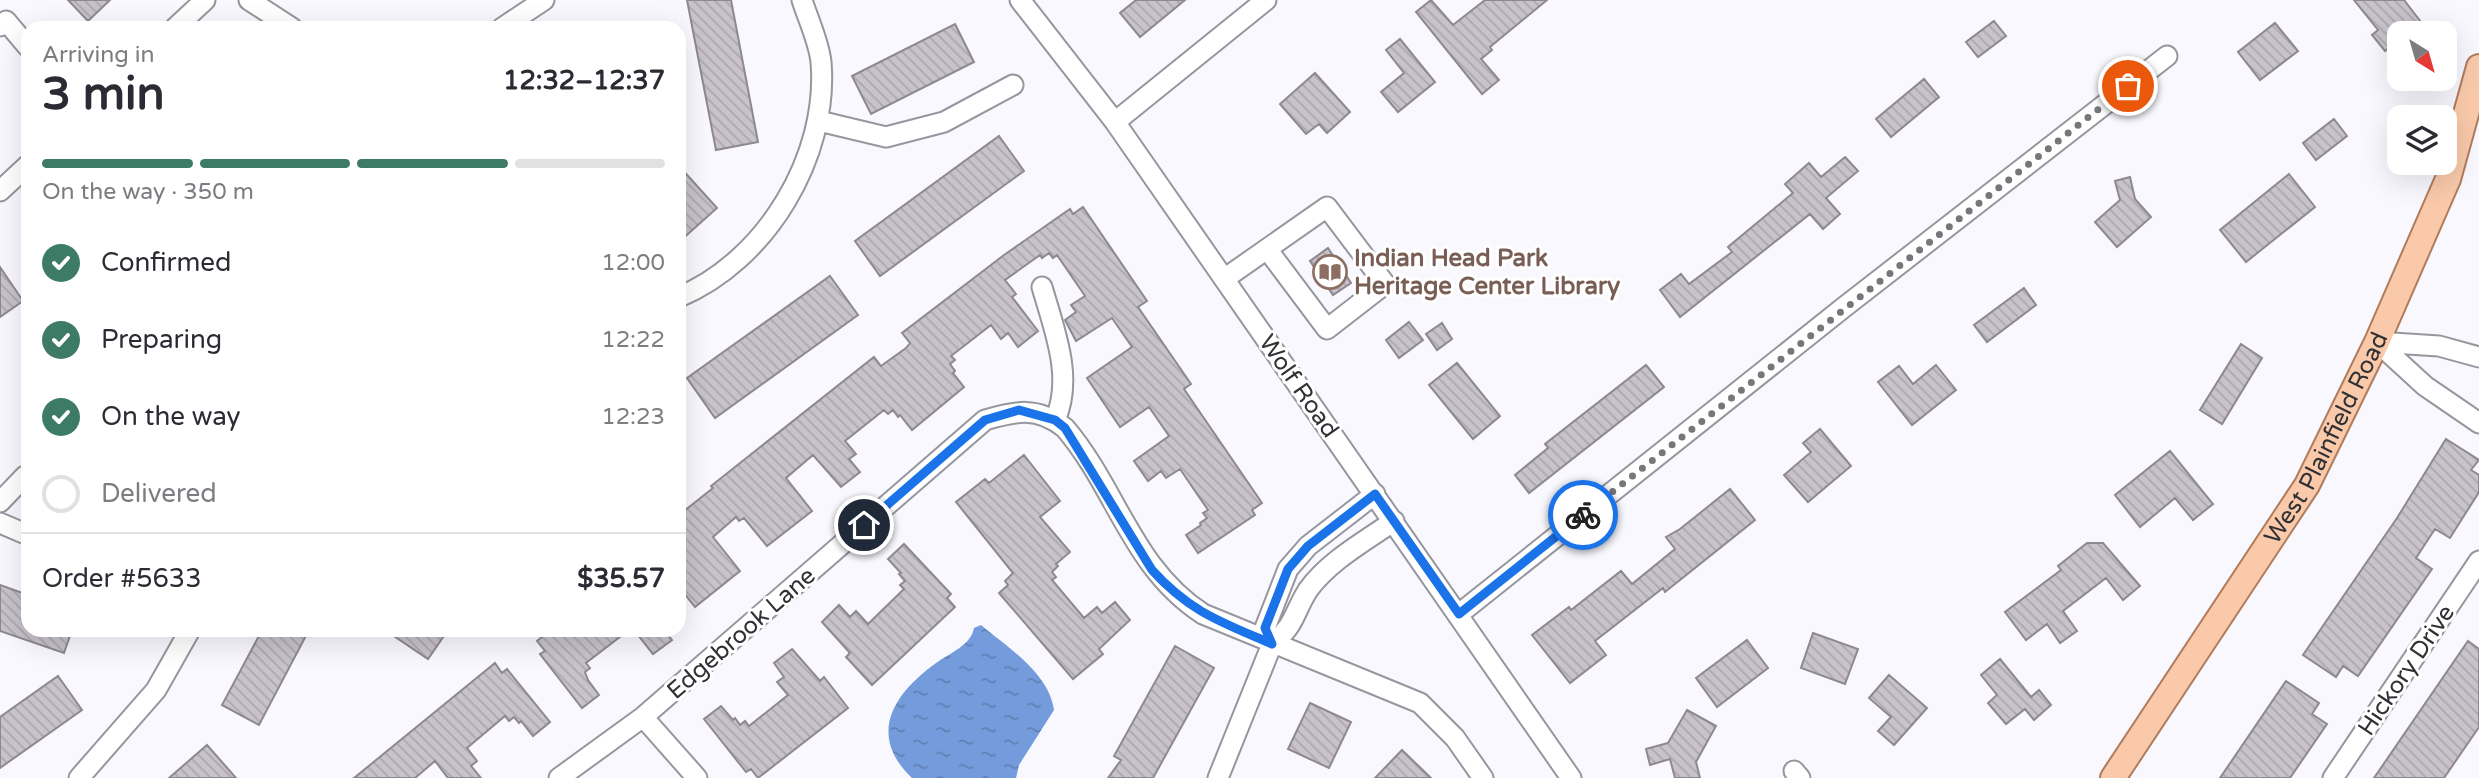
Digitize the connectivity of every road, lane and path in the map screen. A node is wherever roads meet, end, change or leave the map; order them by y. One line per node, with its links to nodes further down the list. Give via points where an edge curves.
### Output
1 (205, 0): 7 (street)
2 (249, 0): 8 (street)
3 (544, 0): 9 (street)
4 (802, 0): 15 (street, via 821,60)
5 (1020, 0): 16 (street, Wolf Road)
6 (1266, 0): 16 (street)
7 (182, 21)
8 (281, 21)
9 (512, 21)
10 (0, 26): 11 (street, via 6,22)
11 (21, 39)
12 (2167, 56): 34 (street)
13 (2479, 67): 23 (main road, West Plainfield Road, via 2448,179)
14 (1013, 85): 15 (street, via 944,122 886,137)
15 (819, 121): 22 (street, via 792,188 762,235 730,266)
16 (1115, 122): 20 (street, Wolf Road)
17 (21, 172): 18 (street)
18 (0, 191)
19 (1267, 249): 19 (street, via 1327,329 1385,284 1327,207); 20 (street)
20 (1224, 279): 28 (street, Wolf Road)
21 (1042, 287): 25 (street, via 1061,357 1063,402)
22 (686, 293)
23 (2377, 342): 24 (street, via 2439,346); 26 (street, via 2425,386); 44 (main road, West Plainfield Road, via 2307,485)
24 (2479, 357)
25 (1055, 420): 36 (street, via 1075,439 1152,570 1169,589 1203,614); 37 (street, Edgebrook Lane, via 1019,410 985,420)
26 (2479, 424)
27 (21, 480): 29 (street)
28 (1375, 494): 30 (street, Wolf Road); 36 (street, via 1308,546 1288,569 1265,628)
29 (0, 502)
30 (1394, 521): 34 (street, Wolf Road); 36 (street, via 1341,558 1309,589 1289,630)
31 (0, 523): 32 (street)
32 (21, 532)
33 (2479, 561): 45 (street, Hickory Drive)
34 (1459, 614): 43 (street, Wolf Road)
35 (186, 637): 38 (street, via 156,690)
36 (1272, 644): 41 (street); 42 (street, via 1420,703 1455,738)
37 (643, 717): 39 (street, Edgebrook Lane); 40 (street)
38 (79, 778)
39 (559, 778)
40 (697, 778)
41 (1217, 778)
42 (1483, 778)
43 (1571, 778)
44 (2113, 778)
45 (2333, 778)

